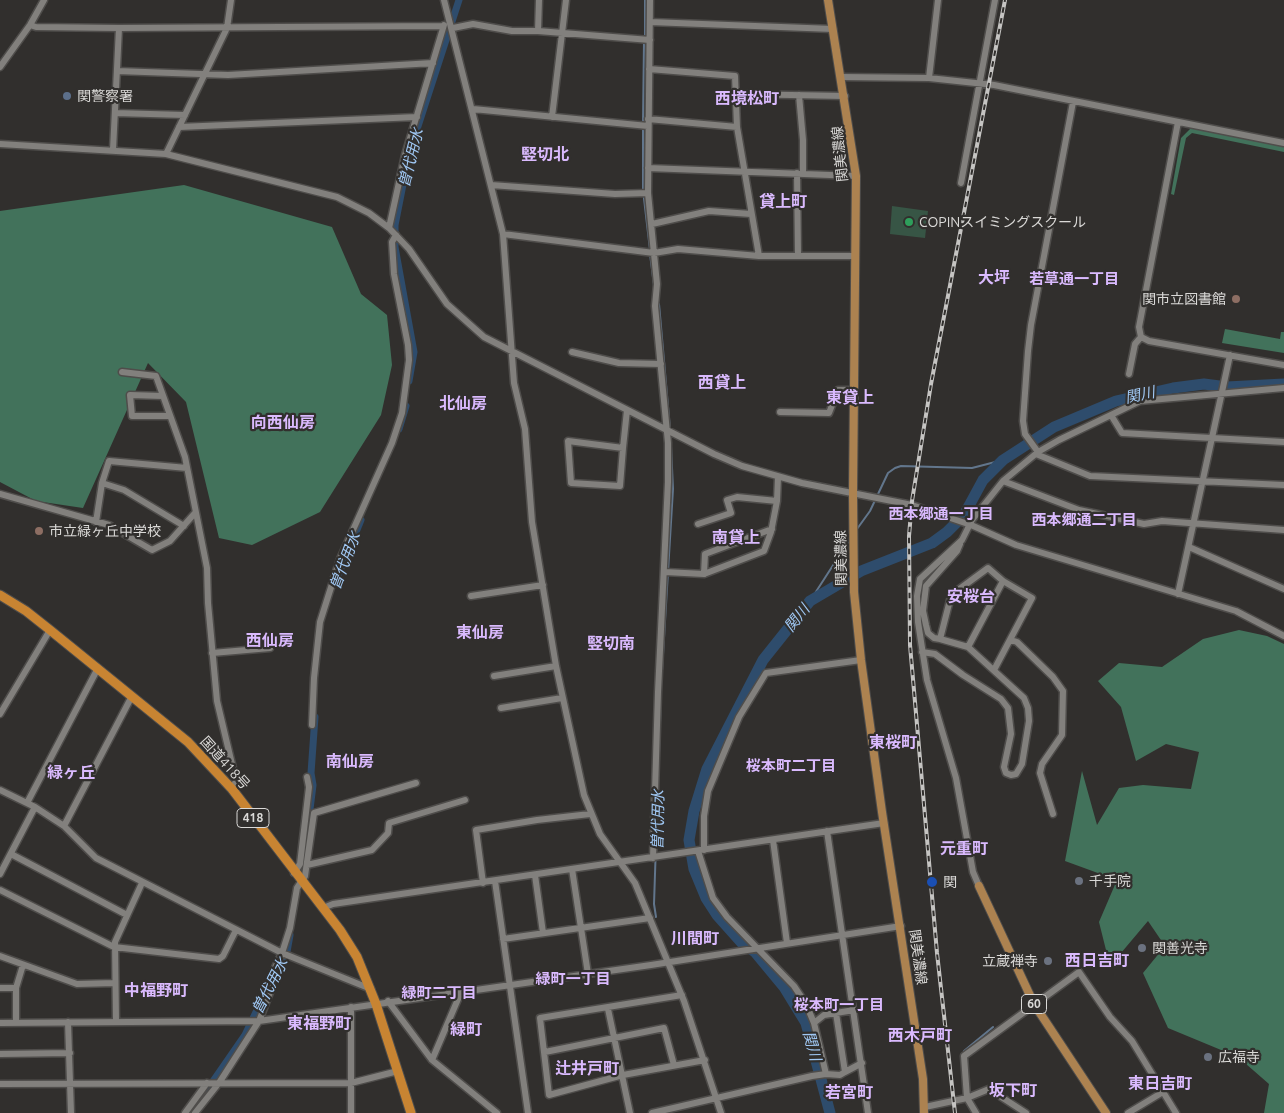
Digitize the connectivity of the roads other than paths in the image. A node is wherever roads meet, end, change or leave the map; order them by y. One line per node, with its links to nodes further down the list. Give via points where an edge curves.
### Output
1 (44, 0): 12 (street)
2 (230, 0): 15 (street)
3 (444, 0): 10 (street)
4 (539, 0): 18 (street)
5 (566, 0): 19 (street)
6 (650, 0): 11 (street)
7 (828, 0): 17 (main road, 関美濃線)
8 (938, 0): 27 (street)
9 (995, 0): 28 (street)
10 (449, 21): 13 (street); 16 (street)
11 (650, 22): 17 (street); 20 (street)
12 (30, 25): 14 (street); 22 (street)
13 (443, 26): 15 (street); 21 (street)
14 (119, 28): 15 (street); 24 (street)
15 (227, 28): 25 (street)
16 (453, 28): 18 (street, via 473,24 512,31); 33 (street)
17 (833, 29): 26 (main road, 関美濃線)
18 (538, 31): 19 (street)
19 (563, 33): 20 (street); 36 (street)
20 (650, 40): 23 (street)
21 (433, 64): 25 (street); 37 (street)
22 (0, 67)
23 (649, 69): 29 (street, via 735,76); 39 (street)
24 (117, 71): 25 (street); 34 (street)
25 (204, 76): 35 (street)
26 (841, 78): 27 (street); 31 (main road, 関美濃線)
27 (929, 78): 28 (street)
28 (979, 83): 32 (street); 50 (street)
29 (737, 94): 30 (street); 41 (street)
30 (799, 95): 31 (street); 48 (street, via 804,140)
31 (845, 96): 49 (main road, 関美濃線)
32 (1073, 102): 38 (street); 82 (street, via 1031,325 1023,420 1025,434)
33 (473, 109): 36 (street); 51 (street)
34 (115, 113): 35 (street); 44 (street)
35 (185, 115): 40 (street)
36 (552, 117): 39 (street)
37 (417, 118): 40 (street); 55 (street, via 405,155)
38 (1178, 122): 42 (street); 62 (street, via 1139,327)
39 (648, 123): 41 (street); 46 (street)
40 (179, 126): 45 (street)
41 (737, 127): 47 (street)
42 (1284, 143)
43 (0, 144): 44 (street)
44 (113, 150): 45 (street)
45 (166, 154): 55 (street, via 337,197 369,213)
46 (648, 168): 47 (street); 52 (street)
47 (743, 171): 48 (street); 53 (street)
48 (800, 173): 49 (street); 60 (street)
49 (856, 176): 61 (main road, 関美濃線)
50 (961, 183)
51 (491, 185): 52 (street, via 615,194); 56 (street)
52 (648, 193): 54 (street)
53 (751, 214): 54 (street, via 709,211); 59 (street)
54 (652, 224): 58 (street)
55 (389, 228): 57 (street)
56 (503, 234): 58 (street); 63 (street)
57 (396, 235): 63 (street, via 447,304 484,337); 127 (street, via 392,242 394,274 409,360 402,413 340,560 320,622)
58 (654, 253): 59 (street, via 678,249); 66 (street)
59 (759, 256): 60 (street)
60 (798, 256): 61 (street)
61 (855, 256): 71 (main road, 関美濃線)
62 (1141, 337): 65 (street); 69 (street, via 1135,344)
63 (512, 352): 74 (street); 105 (street, via 514,383 525,429 532,522)
64 (572, 352): 66 (street, via 619,363)
65 (1230, 355): 67 (street); 72 (street)
66 (661, 364): 78 (street)
67 (1284, 365)
68 (122, 372): 73 (street, via 156,376)
69 (1129, 374)
70 (1284, 388): 72 (street)
71 (854, 390): 75 (street, via 838,390 829,413); 90 (main road, 関美濃線)
72 (1222, 394): 76 (street, via 1149,399); 79 (street)
73 (163, 396): 77 (street); 77 (street, via 130,395 132,416)
74 (627, 410): 78 (street); 81 (street)
75 (780, 412)
76 (1111, 415): 79 (street, via 1122,433); 82 (street)
77 (170, 416): 83 (street)
78 (666, 430): 84 (street, via 742,466); 102 (street, via 668,482)
79 (1214, 437): 80 (street); 86 (street)
80 (1284, 442)
81 (623, 448): 81 (street, via 620,486 571,483 568,442)
82 (1037, 453): 85 (street); 86 (street, via 1090,476)
83 (187, 468): 87 (street, via 110,461); 92 (street)
84 (778, 477): 90 (street); 91 (street)
85 (1002, 480): 95 (street); 96 (street, via 1079,510 1144,524)
86 (1203, 480): 88 (street); 96 (street)
87 (102, 483): 93 (street); 97 (street, via 124,490)
88 (1284, 486)
89 (0, 494): 93 (street)
90 (853, 494): 95 (street, via 912,505); 118 (main road, 関美濃線, via 853,568)
91 (777, 500): 94 (street, via 738,497 727,500 731,512); 98 (street)
92 (195, 513): 97 (street); 117 (street, via 208,568)
93 (96, 522): 97 (street, via 152,550 170,541)
94 (698, 524)
95 (971, 525): 100 (street); 107 (street, via 1016,545)
96 (1194, 525): 99 (street); 101 (street)
97 (184, 526)
98 (772, 529): 103 (street, via 764,551); 103 (street, via 704,554)
99 (1284, 530)
100 (962, 540): 112 (street, via 957,552 926,586 923,610 928,633); 116 (street, via 920,578 917,596)
101 (1189, 548): 106 (street); 107 (street)
102 (664, 572): 103 (street); 143 (street)
103 (704, 574)
104 (1003, 581): 112 (street, via 988,568 954,593); 113 (street, via 1032,598); 114 (street)
105 (544, 585): 109 (street); 119 (street)
106 (1284, 588)
107 (1178, 594): 111 (street, via 1236,611)
108 (0, 595): 110 (highway, 国道418号 / 418)
109 (471, 596)
110 (50, 630): 120 (highway, 国道418号 / 418); 126 (street)
111 (1284, 636)
112 (940, 639): 114 (street)
113 (1011, 640): 121 (street); 136 (street, via 1053,677 1063,691 1062,735 1042,764 1040,773)
114 (968, 647): 121 (street)
115 (270, 648): 117 (street)
116 (922, 652): 121 (street, via 935,654 1001,699 1008,708 1011,734 1004,767 1011,775 1016,774 1022,764 1028,708 1024,698); 154 (street, via 956,778)
117 (212, 653): 130 (street, via 217,701 236,781)
118 (861, 660): 137 (main road, 関美濃線); 141 (street, via 766,673 739,717 708,791)
119 (556, 666): 122 (street); 124 (street)
120 (98, 668): 123 (highway, 国道418号 / 418); 133 (street)
121 (994, 670)
122 (494, 676)
123 (132, 696): 130 (highway, 国道418号 / 418, via 188,742); 138 (street)
124 (562, 698): 125 (street); 135 (street)
125 (502, 708)
126 (0, 714)
127 (312, 725)
128 (307, 777): 147 (street, via 309,787 300,864)
129 (416, 783): 145 (street, via 314,814)
130 (232, 789): 147 (highway, 国道418号 / 418)
131 (0, 790): 133 (street)
132 (465, 800): 145 (street, via 389,823 388,833 372,850)
133 (27, 803): 134 (street)
134 (35, 808): 138 (street); 142 (street)
135 (590, 814): 144 (street); 153 (street, via 476,830)
136 (1053, 814)
137 (884, 823): 139 (street); 159 (main road, 関美濃線)
138 (64, 826): 152 (street, via 96,858)
139 (826, 831): 140 (street); 163 (street)
140 (772, 840): 141 (street); 165 (street)
141 (701, 851): 143 (street); 167 (street, via 713,898)
142 (11, 854): 148 (street); 157 (street)
143 (653, 858): 144 (street)
144 (620, 863): 146 (street); 158 (street, via 635,882)
145 (307, 864): 151 (street)
146 (572, 869): 149 (street); 160 (street)
147 (294, 873): 151 (highway, 国道418号 / 418)
148 (0, 874)
149 (535, 876): 150 (street); 162 (street)
150 (495, 881): 153 (street); 164 (street)
151 (301, 882): 156 (highway, 国道418号 / 418); 168 (street)
152 (142, 883): 157 (street); 161 (street)
153 (483, 883): 156 (street)
154 (978, 886): 182 (main road, 60)
155 (0, 890): 166 (street)
156 (322, 908): 177 (highway, 国道418号 / 418, via 357,957)
157 (127, 915): 166 (street)
158 (650, 918): 160 (street); 170 (street)
159 (900, 926): 163 (street); 213 (main road, 関美濃線)
160 (581, 928): 162 (street); 172 (street)
161 (236, 930): 166 (street, via 219,959); 168 (street)
162 (543, 933): 164 (street)
163 (843, 935): 165 (street); 185 (street)
164 (503, 939): 174 (street)
165 (787, 943): 167 (street)
166 (114, 948): 173 (street)
167 (756, 948): 170 (street); 192 (street, via 794,986)
168 (282, 953): 177 (street); 188 (street, via 272,974 271,990)
169 (0, 956): 171 (street)
170 (668, 962): 172 (street); 179 (street)
171 (23, 965): 173 (street, via 77,984); 176 (street)
172 (588, 974): 174 (street)
173 (115, 983): 187 (street)
174 (509, 986): 178 (street); 220 (street)
175 (0, 988): 176 (street)
176 (16, 988): 191 (street)
177 (371, 989): 181 (highway, 国道418号 / 418)
178 (461, 992): 180 (street); 197 (street)
179 (682, 995): 184 (street); 198 (street)
180 (388, 1001): 181 (street); 197 (street)
181 (376, 1004): 183 (street); 201 (highway, 国道418号 / 418)
182 (1034, 1004): 210 (street, via 1079,972 1110,1017 1132,1041); 212 (street, via 964,1056); 227 (main road, 60)
183 (351, 1007): 188 (street); 207 (street)
184 (608, 1009): 193 (street); 194 (street, via 540,1018)
185 (854, 1010): 186 (street); 199 (street)
186 (836, 1013): 192 (street, via 824,1015); 202 (street)
187 (116, 1021): 188 (street); 189 (street)
188 (259, 1021): 206 (street)
189 (68, 1022): 191 (street); 195 (street)
190 (0, 1023): 191 (street)
191 (16, 1023)
192 (814, 1023): 203 (street)
193 (614, 1037): 194 (street); 200 (street, via 664,1028); 204 (street)
194 (545, 1052): 204 (street, via 549,1095)
195 (70, 1053): 196 (street); 209 (street)
196 (0, 1054)
197 (432, 1060): 219 (street)
198 (704, 1060): 200 (street); 211 (street)
199 (862, 1064): 202 (street); 224 (street)
200 (674, 1065): 204 (street)
201 (398, 1071): 207 (street); 218 (highway, 国道418号 / 418)
202 (845, 1072): 203 (street)
203 (826, 1074): 211 (street)
204 (623, 1075): 221 (street)
205 (207, 1083): 206 (street); 209 (street); 215 (street)
206 (219, 1083): 207 (street); 216 (street)
207 (351, 1083): 217 (street)
208 (0, 1084): 209 (street)
209 (71, 1084): 214 (street)
210 (1163, 1092): 228 (street); 229 (street)
211 (716, 1097): 222 (street); 223 (street)
212 (967, 1098): 213 (street); 225 (street); 226 (street, via 989,1089)
213 (925, 1110)
214 (71, 1113)
215 (185, 1113)
216 (195, 1113)
217 (351, 1113)
218 (411, 1113)
219 (497, 1113)
220 (528, 1113)
221 (630, 1113)
222 (652, 1113)
223 (721, 1113)
224 (868, 1113)
225 (976, 1113)
226 (1026, 1113)
227 (1106, 1113)
228 (1128, 1113)
229 (1176, 1113)

